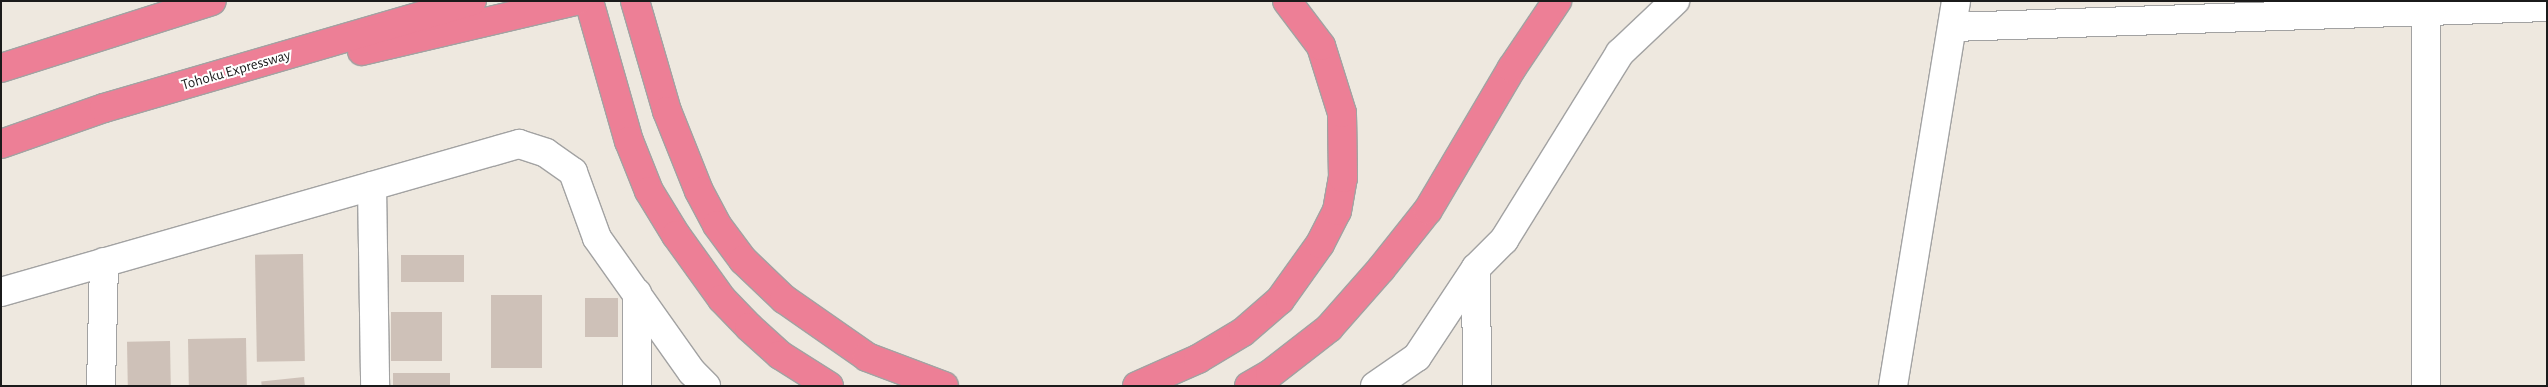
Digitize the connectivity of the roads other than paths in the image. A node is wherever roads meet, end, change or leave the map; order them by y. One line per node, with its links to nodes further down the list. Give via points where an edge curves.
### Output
1 (212, 1): 12 (highway)
2 (472, 1): 13 (highway, Tohoku Expressway)
3 (576, 1): 13 (highway)
4 (589, 1): 24 (highway, via 629,141 650,191 676,235 722,298 749,327 780,355)
5 (635, 1): 25 (highway, via 667,111 717,225 743,260 784,298 860,352)
6 (1287, 1): 26 (highway, via 1321,46 1342,113 1343,178 1336,211 1320,244 1280,300 1243,332 1198,359)
7 (1557, 1): 27 (highway, via 1512,68 1428,210 1329,328 1270,374)
8 (1675, 1): 17 (street, via 1620,53 1504,240)
9 (2547, 7): 10 (street)
10 (2426, 8): 11 (street); 31 (street)
11 (1954, 14): 30 (street)
12 (1, 68)
13 (104, 108): 14 (highway, Tohoku Expressway)
14 (1, 144)
15 (372, 186): 16 (street); 19 (street, via 519,144 546,153 572,172 597,238); 21 (street)
16 (104, 262): 18 (street); 20 (street)
17 (1476, 268): 28 (street, via 1417,357); 29 (street)
18 (1, 292)
19 (637, 293): 22 (street); 23 (street, via 692,372)
20 (101, 386)
21 (375, 386)
22 (637, 386)
23 (706, 386)
24 (829, 386)
25 (944, 386)
26 (1137, 386)
27 (1249, 386)
28 (1375, 386)
29 (1477, 386)
30 (1893, 386)
31 (2426, 386)

